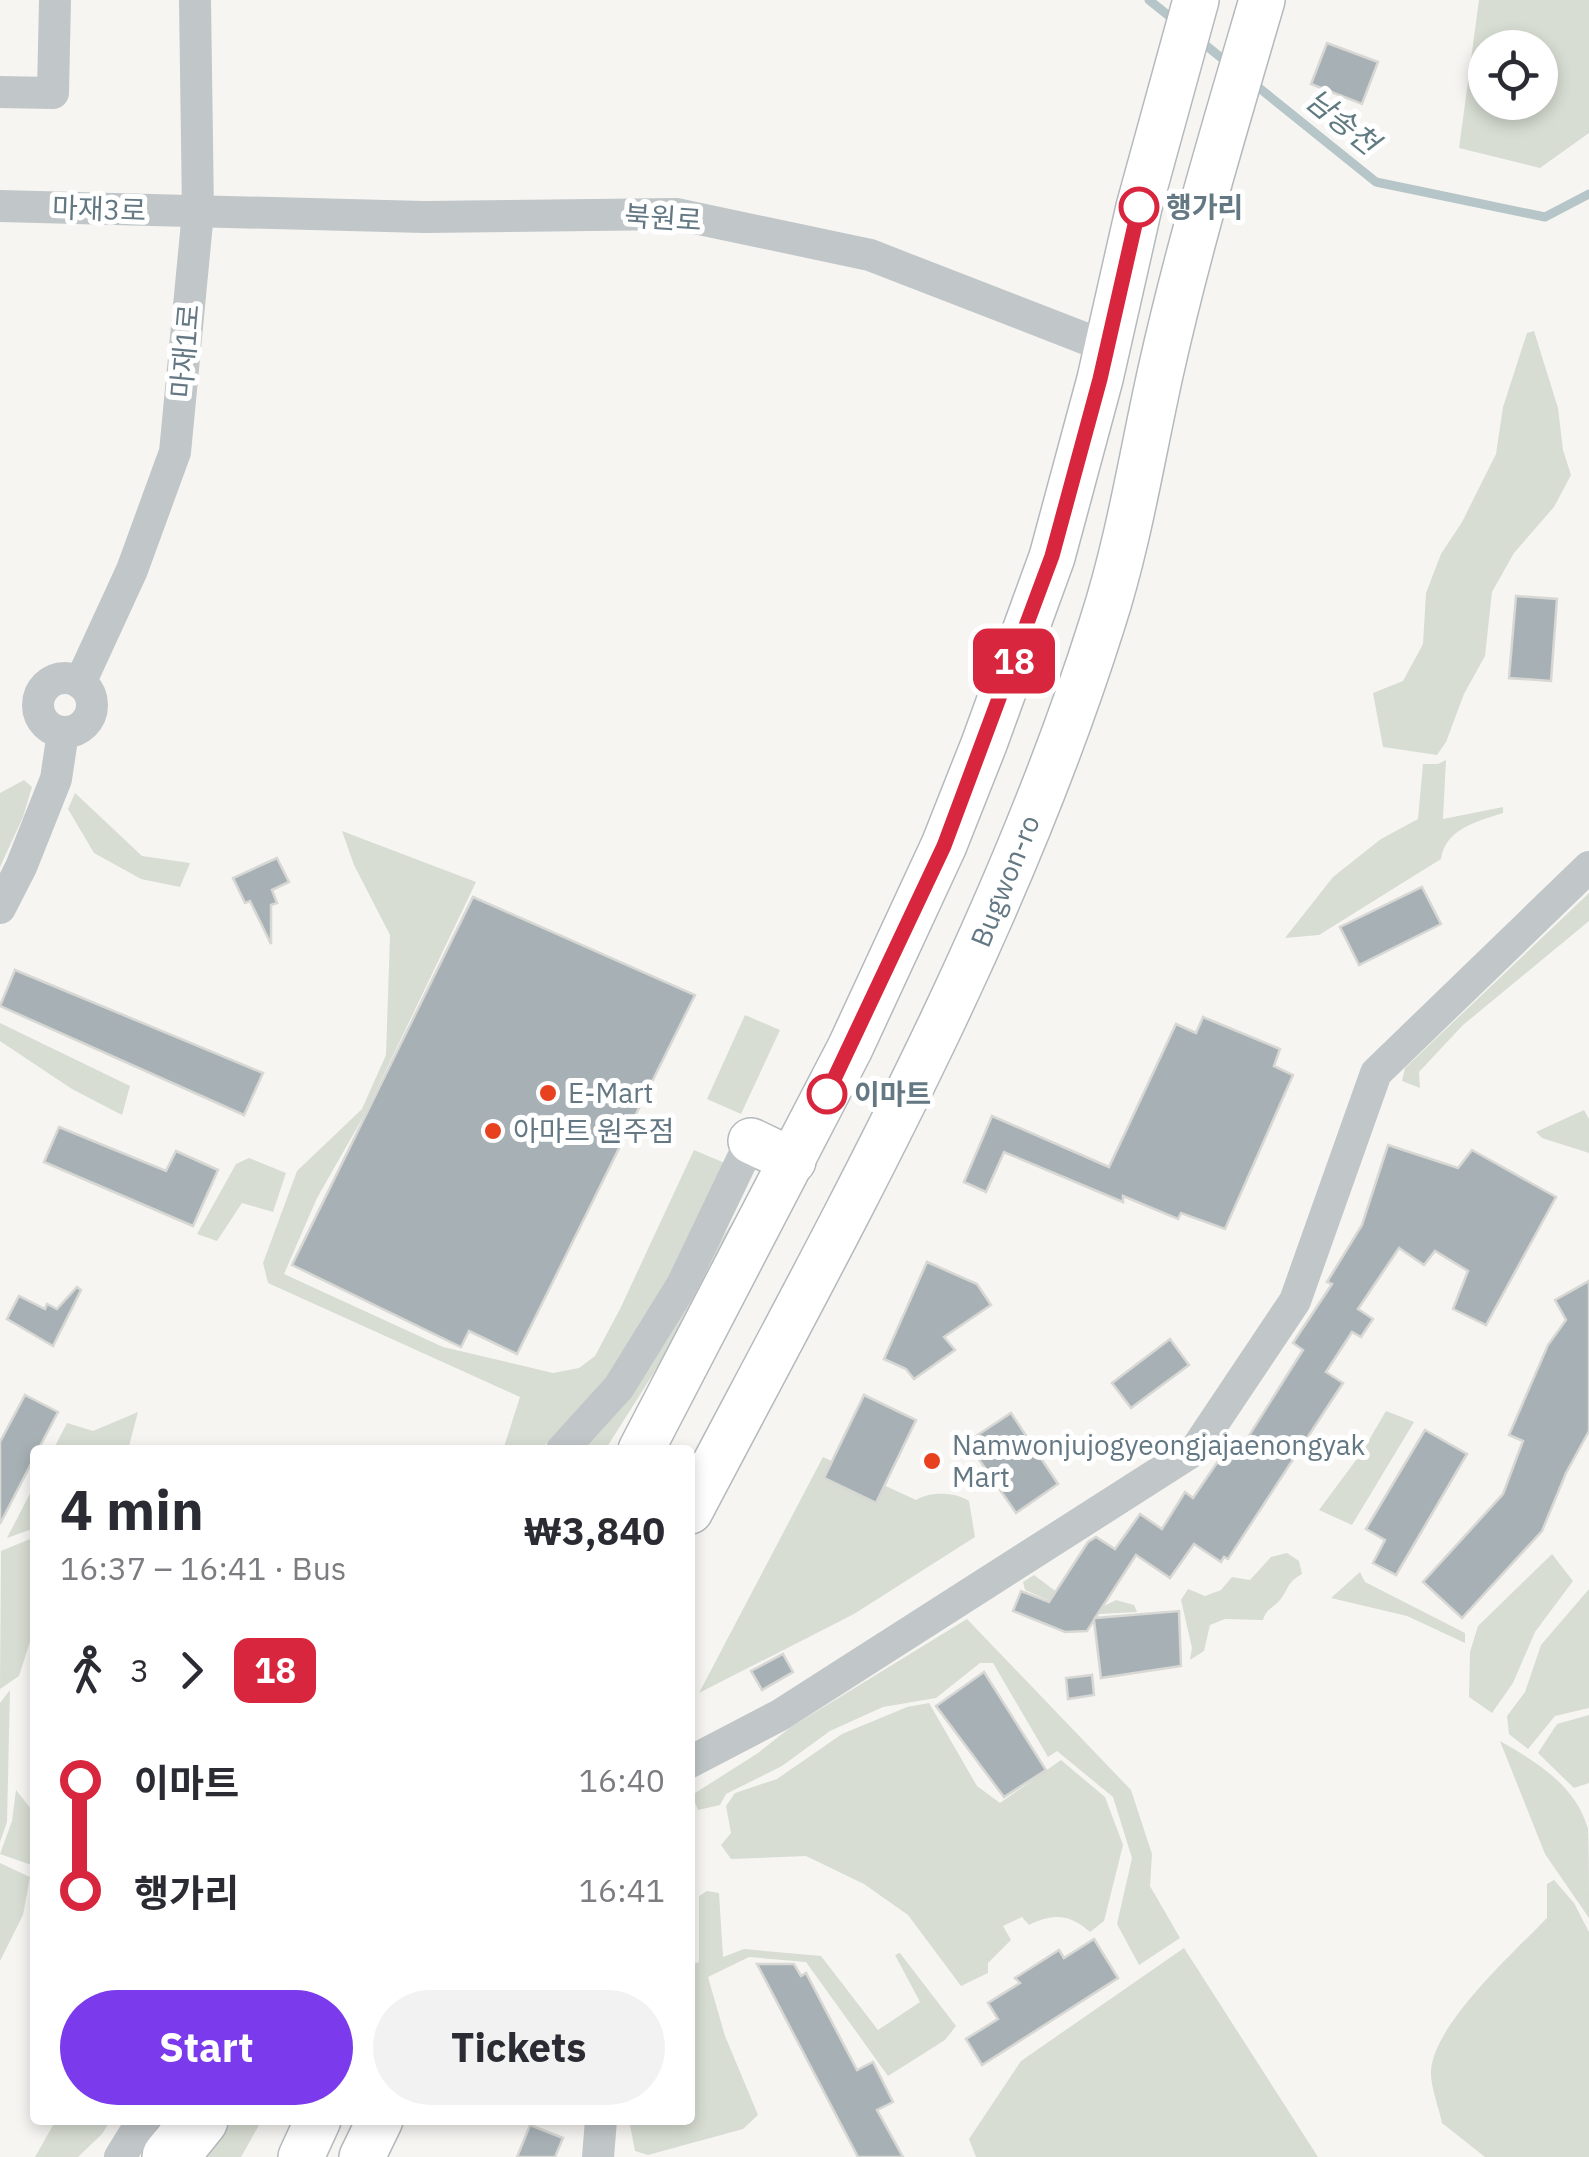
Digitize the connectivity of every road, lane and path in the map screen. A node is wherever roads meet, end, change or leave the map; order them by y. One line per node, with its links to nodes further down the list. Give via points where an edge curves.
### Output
1 (55, 0): 5 (street, via 53,92)
2 (196, 0): 7 (street, 마재1로)
3 (1196, 0): 8 (street)
4 (1262, 0): 9 (street, Bugwon-ro)
5 (0, 92)
6 (0, 206): 7 (street, 마재3로)
7 (198, 212): 8 (street, 북원로, via 676,214 870,255); 11 (street, 마재1로, via 175,452 132,570 80,683 91,697 91,714 80,728 63,732 56,779)
8 (1107, 347): 9 (street); 12 (street, via 1052,556 984,744)
9 (1162, 368): 13 (street, Bugwon-ro, via 1097,640 998,905)
10 (1589, 867): 19 (street, via 1376,1073 1295,1302 1196,1449 780,1716)
11 (0, 908)
12 (850, 1048): 13 (street); 15 (street)
13 (918, 1079): 18 (street, Bugwon-ro)
14 (751, 1141): 15 (street); 16 (street, via 682,1285 620,1387)
15 (793, 1161): 17 (street)
16 (567, 1445)
17 (644, 1445)
18 (695, 1503)
19 (695, 1759)
20 (139, 2125): 25 (street)
21 (196, 2125): 26 (highway)
22 (316, 2125): 27 (street)
23 (378, 2125): 28 (street)
24 (601, 2125): 29 (street)
25 (120, 2157)
26 (170, 2157)
27 (301, 2157)
28 (362, 2157)
29 (598, 2157)

